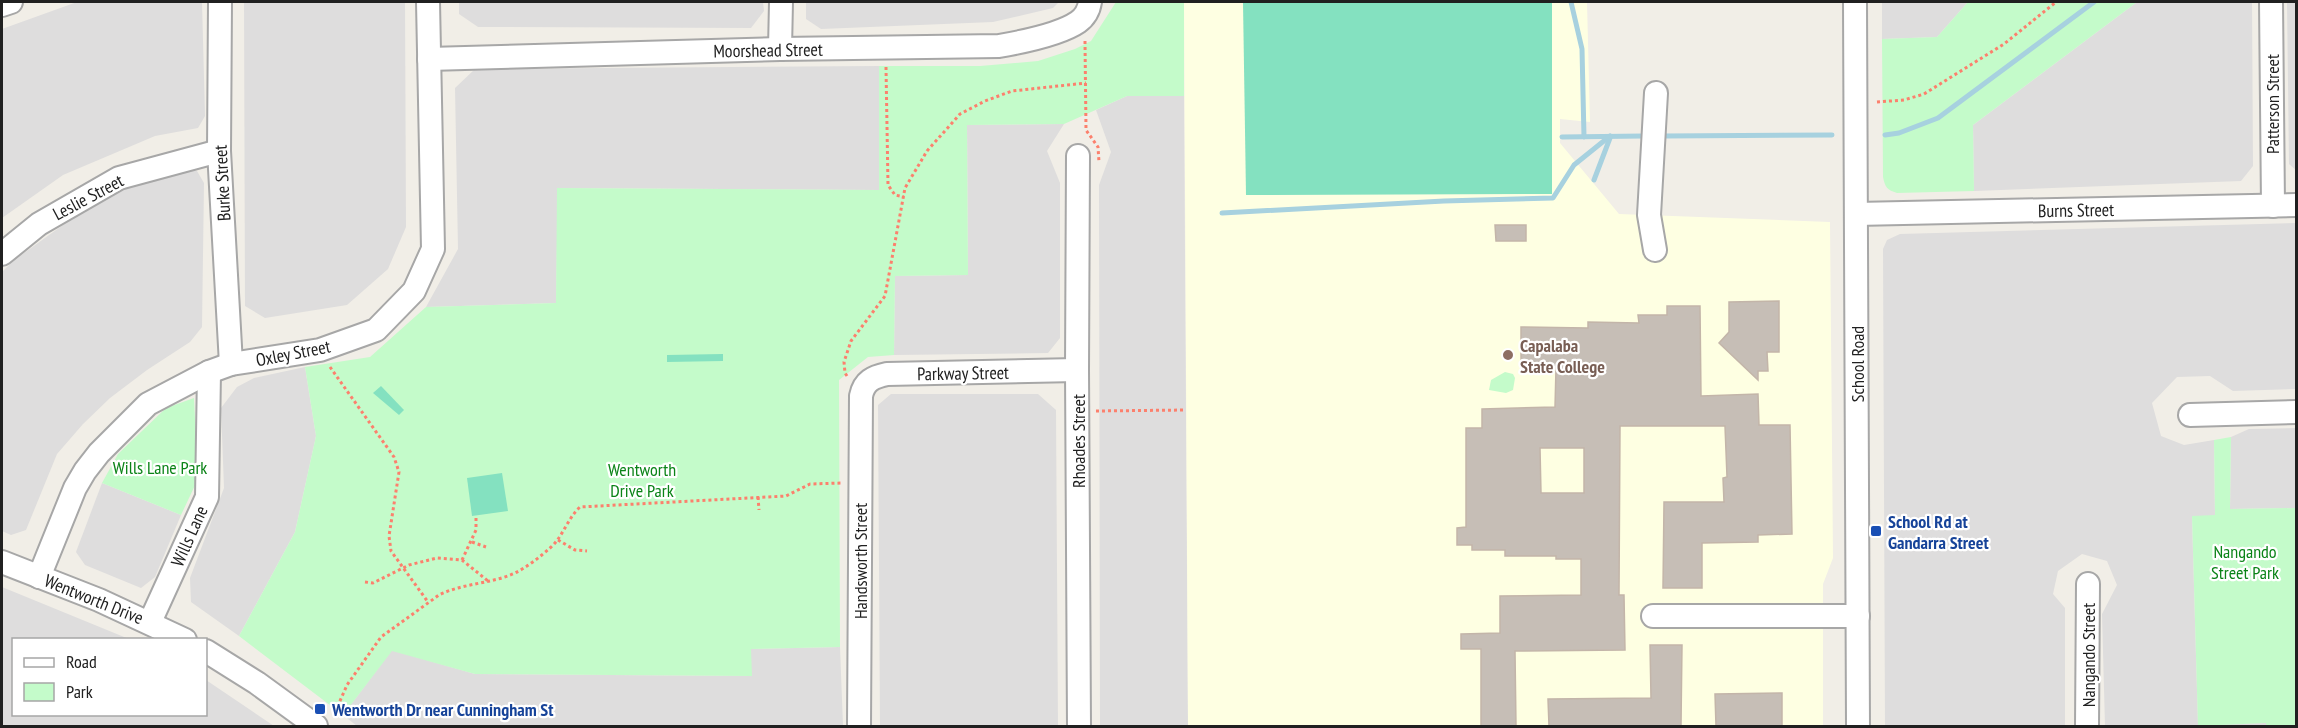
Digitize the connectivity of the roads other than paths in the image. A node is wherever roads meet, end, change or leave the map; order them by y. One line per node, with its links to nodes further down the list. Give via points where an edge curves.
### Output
1 (11, 2): 8 (street)
2 (220, 2): 12 (street, Burke Street)
3 (428, 2): 10 (street, Oxley Street)
4 (781, 2): 9 (street)
5 (1090, 2): 9 (street, Moorshead Street, via 1079,22 999,46)
6 (1855, 2): 16 (street, School Road)
7 (2271, 2): 14 (street, Patterson Street)
8 (2, 5)
9 (780, 49): 10 (street, Moorshead Street)
10 (429, 59): 19 (street, Oxley Street, via 433,249 414,291 376,330 321,350)
11 (1656, 93): 17 (street, via 1649,215)
12 (219, 151): 18 (street, Leslie Street, via 119,178 39,224); 19 (street, Burke Street)
13 (1078, 156): 20 (street, Rhoades Street)
14 (2273, 206): 15 (street, Burns Street); 16 (street, Burns Street)
15 (2296, 206)
16 (1856, 214): 29 (street, School Road)
17 (1655, 250)
18 (2, 254)
19 (231, 364): 21 (street, Oxley Street)
20 (1077, 370): 22 (street, Parkway Street, via 887,374 863,386); 35 (street, Rhoades Street)
21 (209, 372): 26 (street, Oxley Street, via 148,404 99,453 75,488); 30 (street, Wills Lane, via 207,497)
22 (854, 386): 34 (street, Handsworth Street)
23 (2296, 412): 24 (street)
24 (2190, 415)
25 (2, 562): 26 (street, Wentworth Drive)
26 (39, 577): 30 (street, Wentworth Drive)
27 (2088, 585): 37 (street, Nangando Street)
28 (1653, 616): 29 (street)
29 (1858, 616): 36 (street, School Road)
30 (150, 622): 31 (street, Wentworth Drive)
31 (183, 638)
32 (207, 652): 33 (street)
33 (316, 726)
34 (859, 726)
35 (1079, 726)
36 (1858, 726)
37 (2087, 726)

